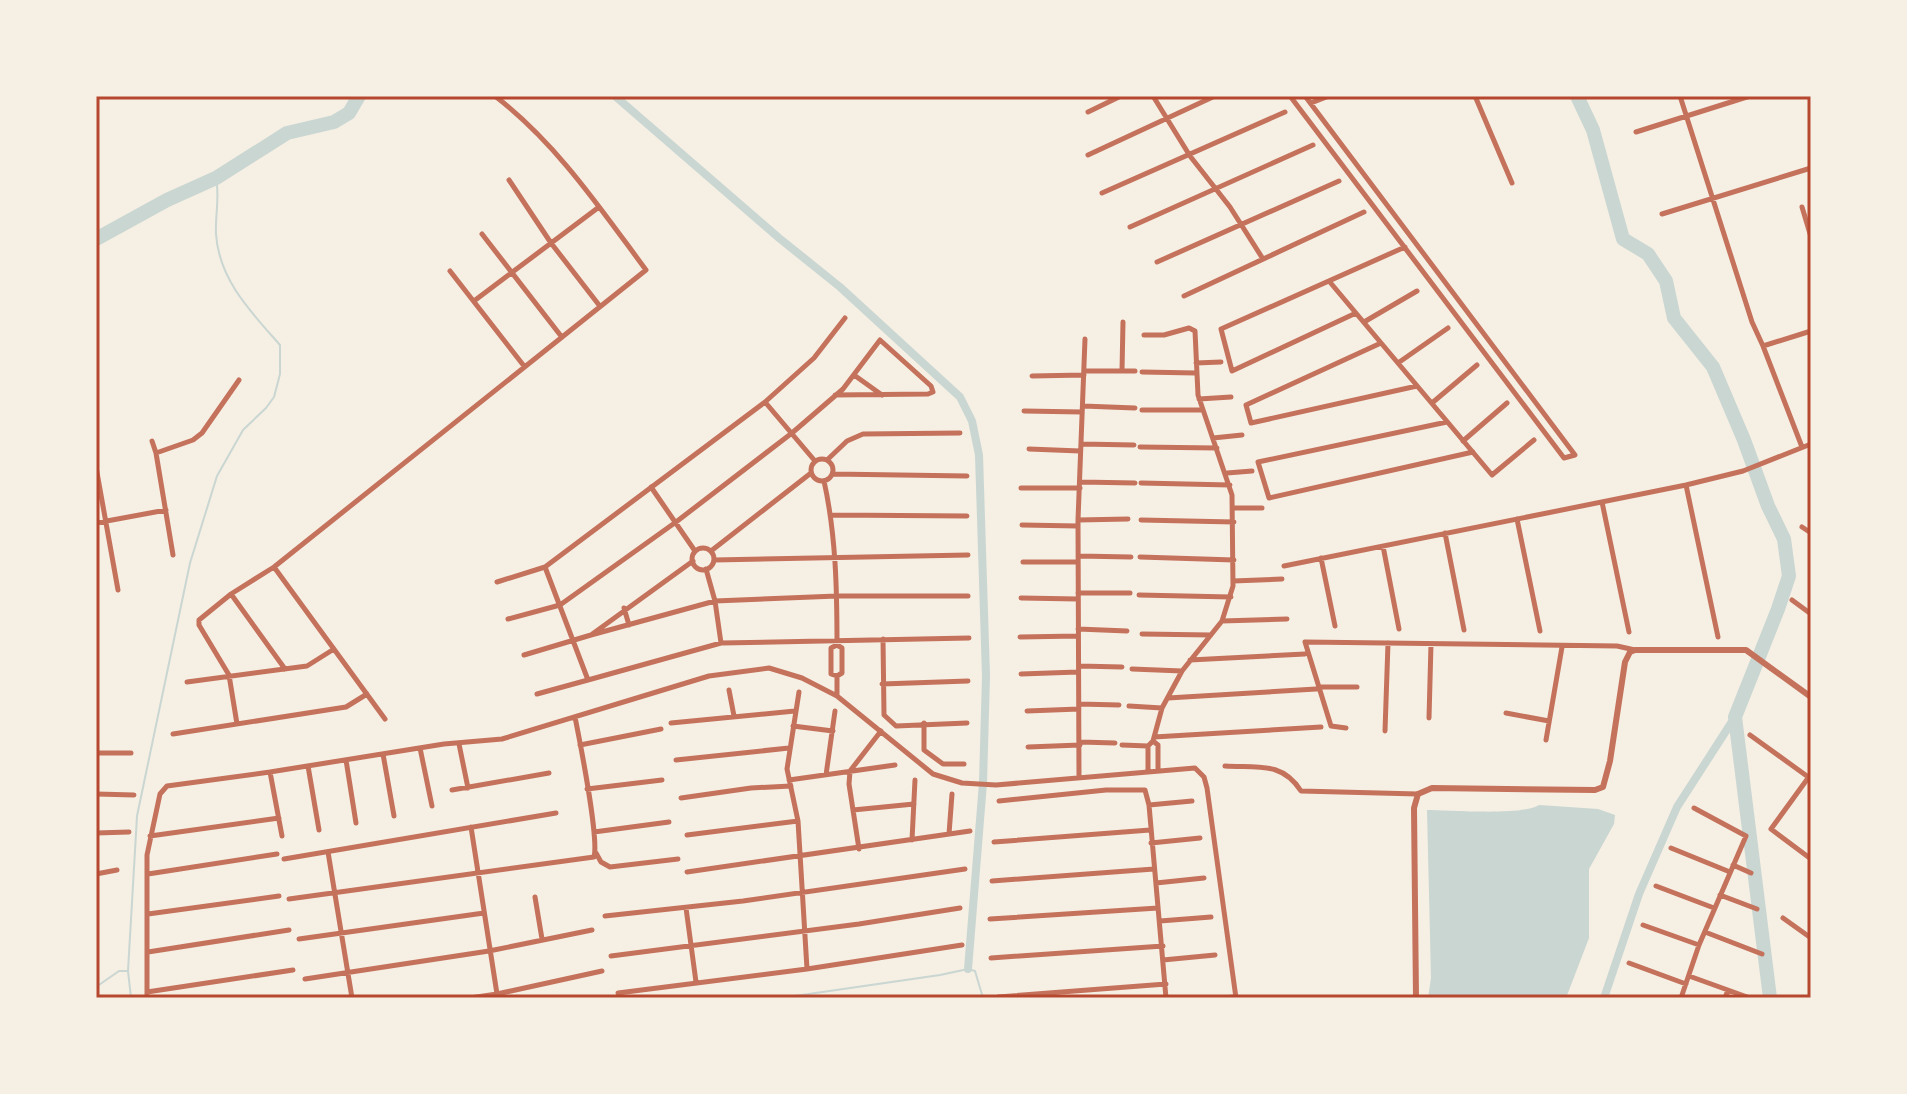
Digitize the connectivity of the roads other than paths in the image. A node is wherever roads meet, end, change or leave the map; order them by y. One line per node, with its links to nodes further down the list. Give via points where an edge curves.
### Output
1 (495, 96): 28 (street, via 553,148)
2 (1121, 96): 13 (street)
3 (1153, 96): 16 (street)
4 (1215, 96): 11 (street)
5 (1290, 96): 37 (street)
6 (1305, 96): 12 (street)
7 (1329, 96): 12 (street)
8 (1475, 96): 24 (street)
9 (1680, 96): 15 (street)
10 (1750, 96): 15 (street)
11 (1207, 98): 16 (street)
12 (1311, 103): 37 (street, via 1575,455 1564,458)
13 (1088, 112)
14 (1285, 112): 19 (street)
15 (1686, 115): 17 (street); 27 (street)
16 (1167, 118): 19 (street); 20 (street)
17 (1636, 132)
18 (1313, 145): 25 (street)
19 (1189, 154): 25 (street); 26 (street)
20 (1088, 155)
21 (1811, 168): 27 (street)
22 (509, 180): 36 (street)
23 (1339, 181): 32 (street)
24 (1512, 183)
25 (1216, 189): 32 (street); 33 (street)
26 (1102, 193)
27 (1712, 198): 31 (street); 57 (street)
28 (599, 207): 36 (street); 46 (street, via 646,270)
29 (1802, 207): 35 (street)
30 (1364, 212): 38 (street)
31 (1662, 214)
32 (1241, 224): 38 (street); 39 (street)
33 (1130, 227)
34 (482, 234): 41 (street)
35 (1811, 237)
36 (551, 243): 41 (street); 46 (street)
37 (1405, 247): 42 (street)
38 (1263, 259): 44 (street)
39 (1157, 262)
40 (450, 271): 45 (street)
41 (512, 273): 45 (street); 54 (street)
42 (1329, 281): 47 (street); 47 (street, via 1221,329 1232,371)
43 (1417, 291): 50 (street)
44 (1184, 296)
45 (474, 301): 62 (street)
46 (599, 305): 54 (street)
47 (1356, 313): 50 (street)
48 (845, 318): 74 (street, via 814,358)
49 (1123, 322): 63 (street)
50 (1364, 322): 56 (street)
51 (1448, 328): 60 (street)
52 (1811, 331): 57 (street)
53 (1144, 335): 59 (street, via 1192,328)
54 (561, 336): 62 (street)
55 (1085, 339): 64 (street)
56 (1381, 343): 60 (street); 69 (street, via 1246,405 1251,423)
57 (1763, 346): 90 (street)
58 (1221, 362): 59 (street)
59 (1196, 363): 65 (street)
60 (1398, 363): 69 (street)
61 (1477, 365): 75 (street)
62 (524, 366): 142 (street)
63 (1122, 371): 64 (street); 65 (street)
64 (1084, 373): 67 (street); 77 (street)
65 (1196, 373): 73 (street)
66 (854, 375): 70 (street); 71 (street); 71 (street, via 880,340 933,392)
67 (1032, 376)
68 (239, 380): 94 (street, via 202,433)
69 (1417, 386): 75 (street)
70 (835, 395): 71 (street); 81 (street)
71 (882, 395)
72 (1231, 397): 73 (street)
73 (1199, 399): 78 (street)
74 (765, 402): 81 (street); 107 (street)
75 (1432, 403): 80 (street)
76 (1507, 403): 87 (street)
77 (1082, 409): 78 (street); 79 (street); 89 (street)
78 (1202, 410): 84 (street)
79 (1024, 411)
80 (1447, 422): 87 (street); 93 (street, via 1258,462 1269,498)
81 (792, 433): 96 (street); 119 (street)
82 (960, 433): 95 (street, via 863,434)
83 (1242, 435): 84 (street)
84 (1213, 438): 91 (street)
85 (1534, 440): 93 (street, via 1492,475)
86 (152, 441): 94 (street)
87 (1463, 441): 93 (street)
88 (1811, 444): 90 (street)
89 (1081, 447): 91 (street); 92 (street); 104 (street)
90 (1802, 447): 106 (street, via 1743,471)
91 (1217, 448): 100 (street)
92 (1029, 449)
93 (1473, 452)
94 (156, 453): 112 (street)
95 (827, 460): 96 (street); 101 (street)
96 (815, 461): 99 (street)
97 (96, 467): 118 (street)
98 (1252, 471): 100 (street)
99 (811, 473): 103 (street); 129 (street)
100 (1227, 473): 105 (street)
101 (832, 474): 102 (street); 103 (street)
102 (967, 476)
103 (824, 481): 113 (street)
104 (1080, 485): 105 (street); 108 (street); 122 (street)
105 (1230, 485): 110 (street)
106 (1686, 485): 109 (street); 177 (street)
107 (651, 487): 119 (street); 143 (street)
108 (1021, 488)
109 (1602, 502): 116 (street); 172 (street)
110 (1234, 508): 111 (street); 120 (street)
111 (1262, 508)
112 (166, 510): 118 (street); 130 (street)
113 (832, 515): 114 (street); 134 (street)
114 (967, 516)
115 (1128, 519): 122 (street)
116 (1517, 519): 125 (street); 170 (street)
117 (1141, 520): 120 (street)
118 (106, 521): 121 (street); 148 (street)
119 (676, 522): 128 (street); 159 (street)
120 (1234, 522): 138 (street)
121 (96, 523)
122 (1078, 523): 123 (street); 136 (street)
123 (1022, 525)
124 (1802, 527): 126 (street)
125 (1445, 533): 127 (street); 168 (street)
126 (1811, 533)
127 (1383, 546): 135 (street); 167 (street)
128 (695, 551): 129 (street); 139 (street)
129 (711, 551): 137 (street)
130 (173, 555)
131 (968, 555): 134 (street)
132 (1131, 557): 136 (street)
133 (1140, 557): 138 (street)
134 (835, 558): 137 (street); 152 (street)
135 (1321, 558): 141 (street); 166 (street)
136 (1078, 559): 140 (street); 154 (street)
137 (714, 560): 144 (street)
138 (1234, 560): 146 (street)
139 (693, 561): 144 (street); 160 (street)
140 (1023, 562)
141 (1284, 566)
142 (274, 567): 150 (street); 186 (street)
143 (545, 567): 147 (street); 159 (street)
144 (706, 569): 158 (street)
145 (1282, 579): 146 (street)
146 (1233, 581): 155 (street)
147 (497, 582)
148 (118, 590)
149 (1130, 593): 154 (street)
150 (231, 594): 192 (street); 197 (street, via 203,615 199,625)
151 (1139, 595): 155 (street)
152 (837, 596): 153 (street); 158 (street); 182 (street)
153 (968, 596)
154 (1078, 596): 156 (street); 171 (street)
155 (1231, 597): 164 (street)
156 (1021, 598)
157 (1792, 600): 161 (street)
158 (715, 601): 165 (street); 181 (street)
159 (560, 605): 162 (street); 180 (street)
160 (624, 608): 165 (street); 174 (street)
161 (1811, 614)
162 (508, 619)
163 (1287, 619): 164 (street)
164 (1222, 621): 175 (street)
165 (629, 625): 174 (street)
166 (1335, 626)
167 (1399, 629)
168 (1464, 630)
169 (1127, 631): 171 (street)
170 (1540, 631)
171 (1078, 632): 176 (street); 193 (street)
172 (1629, 632)
173 (1142, 634): 175 (street)
174 (591, 635): 180 (street)
175 (1211, 635): 190 (street)
176 (1020, 637)
177 (1718, 637)
178 (969, 638): 179 (street)
179 (883, 639): 182 (street); 202 (street)
180 (575, 641): 189 (street); 199 (street)
181 (721, 643): 182 (street); 199 (street)
182 (837, 643): 198 (street, via 842,648 842,673); 198 (street, via 831,648 831,674)
183 (1388, 643): 184 (street); 204 (street, via 1305,642); 235 (street)
184 (1431, 644): 185 (street); 222 (street)
185 (1562, 647): 187 (street); 224 (street)
186 (334, 649): 192 (street, via 312,664); 207 (street)
187 (1635, 650): 210 (street, via 1749,651); 271 (street, via 1625,662 1603,787 1432,788)
188 (1305, 654): 190 (street)
189 (524, 655)
190 (1189, 660): 195 (street)
191 (1122, 667): 193 (street)
192 (285, 669): 197 (street)
193 (1078, 669): 196 (street); 213 (street)
194 (1132, 669): 195 (street)
195 (1182, 671): 211 (street)
196 (1021, 674)
197 (229, 675): 201 (street); 228 (street)
198 (837, 676): 209 (street)
199 (588, 680): 208 (street)
200 (968, 681): 202 (street)
201 (187, 682)
202 (882, 684): 226 (street, via 884,715 896,726)
203 (1357, 687): 204 (street)
204 (1317, 688): 211 (street); 231 (street, via 1331,726)
205 (729, 690): 220 (street)
206 (799, 692): 216 (street)
207 (367, 694): 223 (street); 228 (street, via 346,707)
208 (537, 694)
209 (837, 696): 221 (street, via 787,672 754,669 695,680); 234 (street)
210 (1811, 697)
211 (1168, 698): 215 (street)
212 (1119, 705): 213 (street)
213 (1079, 706): 218 (street); 241 (street)
214 (1129, 706): 215 (street)
215 (1162, 708): 239 (street)
216 (795, 711): 220 (street); 229 (street)
217 (835, 711): 233 (street)
218 (1027, 711)
219 (1506, 713): 224 (street)
220 (734, 716): 225 (street)
221 (575, 717): 240 (street, via 502,739); 242 (street)
222 (1429, 718)
223 (385, 719)
224 (1549, 721): 238 (street)
225 (671, 723)
226 (924, 723): 227 (street); 251 (street, via 924,750 943,764)
227 (967, 723)
228 (237, 724): 236 (street)
229 (793, 726): 233 (street); 245 (street)
230 (1321, 727): 239 (street)
231 (1346, 728)
232 (661, 729): 242 (street)
233 (833, 731): 260 (street)
234 (881, 731): 256 (street); 261 (street, via 944,779 996,785)
235 (1385, 731)
236 (173, 734)
237 (1750, 735): 262 (street)
238 (1546, 740)
239 (1152, 741): 241 (street); 255 (street, via 1158,745); 257 (street)
240 (459, 744): 244 (street); 266 (street)
241 (1080, 744): 243 (street); 261 (street)
242 (580, 745): 267 (street)
243 (1028, 747)
244 (420, 748): 248 (street); 278 (street)
245 (789, 748): 250 (street); 265 (street)
246 (96, 753): 247 (street)
247 (131, 753)
248 (383, 754): 249 (street); 282 (street)
249 (346, 760): 253 (street); 286 (street)
250 (676, 760)
251 (964, 764)
252 (895, 765): 256 (street)
253 (308, 766): 258 (street); 288 (street)
254 (1225, 766): 271 (street, via 1282,771 1301,791)
255 (1158, 770): 257 (street); 382 (street, via 1195,768 1204,777)
256 (850, 771): 260 (street); 280 (street)
257 (1148, 771): 261 (street)
258 (270, 772): 283 (street); 296 (street, via 167,786 160,794)
259 (549, 773): 266 (street)
260 (826, 775): 265 (street)
261 (1079, 777)
262 (1810, 777): 310 (street, via 1771,829)
263 (662, 780): 267 (street)
264 (915, 780): 276 (street)
265 (790, 783): 273 (street); 284 (street)
266 (468, 788): 268 (street)
267 (587, 789): 292 (street)
268 (452, 790)
269 (96, 794): 272 (street)
270 (952, 794): 294 (street)
271 (1418, 794): 383 (street)
272 (134, 795)
273 (681, 798)
274 (999, 801): 277 (street, via 1141,788)
275 (1192, 801): 277 (street)
276 (914, 804): 280 (street); 299 (street)
277 (1149, 805): 289 (street)
278 (432, 806)
279 (1694, 808): 311 (street, via 1746,836)
280 (853, 810): 303 (street)
281 (556, 813): 287 (street)
282 (394, 816)
283 (279, 818): 296 (street); 297 (street)
284 (798, 821): 295 (street); 307 (street)
285 (669, 822): 292 (street)
286 (356, 823)
287 (471, 827): 304 (street); 317 (street)
288 (319, 830)
289 (1150, 830): 300 (street); 301 (street)
290 (970, 831): 294 (street)
291 (129, 832): 293 (street)
292 (594, 832): 305 (street)
293 (96, 833)
294 (949, 834): 299 (street)
295 (687, 835)
296 (150, 836): 320 (street)
297 (282, 836)
298 (1200, 838): 301 (street)
299 (912, 840): 303 (street)
300 (994, 842)
301 (1151, 843): 313 (street)
302 (1671, 848): 316 (street)
303 (859, 849): 307 (street)
304 (328, 852): 308 (street); 325 (street)
305 (596, 853): 309 (street, via 610,867); 317 (street)
306 (277, 854): 320 (street)
307 (799, 857): 315 (street); 326 (street)
308 (284, 859)
309 (678, 859)
310 (1811, 859)
311 (1733, 865): 316 (street); 318 (street)
312 (965, 869): 326 (street)
313 (1154, 869): 322 (street); 323 (street)
314 (117, 870): 319 (street)
315 (687, 872)
316 (1730, 872): 327 (street)
317 (478, 873): 325 (street); 336 (street)
318 (1751, 873)
319 (96, 874)
320 (148, 874): 337 (street)
321 (1204, 878): 323 (street)
322 (992, 881)
323 (1156, 883): 333 (street)
324 (1656, 886): 334 (street)
325 (335, 893): 330 (street); 348 (street)
326 (800, 894): 331 (street); 346 (street)
327 (1720, 895): 334 (street); 335 (street)
328 (279, 896): 337 (street)
329 (535, 897): 351 (street)
330 (289, 899)
331 (686, 908): 338 (street); 354 (street)
332 (960, 908): 346 (street)
333 (1158, 908): 341 (street); 342 (street)
334 (1714, 908): 347 (street)
335 (1757, 909)
336 (484, 913): 348 (street); 356 (street)
337 (148, 914): 357 (street)
338 (605, 916)
339 (1211, 917): 342 (street)
340 (1783, 918): 349 (street)
341 (990, 919)
342 (1160, 921): 355 (street)
343 (1643, 925): 353 (street)
344 (289, 930): 357 (street)
345 (592, 930): 351 (street)
346 (804, 931): 354 (street); 364 (street)
347 (1705, 932): 353 (street); 358 (street)
348 (341, 933): 350 (street); 367 (street)
349 (1811, 938)
350 (299, 939)
351 (542, 939): 356 (street)
352 (962, 945): 364 (street)
353 (1699, 945): 368 (street)
354 (692, 946): 360 (street); 370 (street)
355 (1163, 946): 361 (street); 362 (street)
356 (489, 951): 367 (street); 376 (street)
357 (147, 952): 375 (street)
358 (1762, 954)
359 (1215, 955): 362 (street)
360 (611, 956)
361 (991, 958)
362 (1163, 960): 371 (street)
363 (1629, 963): 372 (street)
364 (807, 969): 370 (street)
365 (293, 970): 375 (street)
366 (602, 971): 376 (street)
367 (348, 973): 369 (street); 378 (street)
368 (1689, 976): 372 (street); 373 (street)
369 (305, 979)
370 (696, 982): 374 (street)
371 (1166, 984): 377 (street); 380 (street)
372 (1686, 984): 384 (street)
373 (1728, 990): 385 (street); 386 (street)
374 (618, 993)
375 (147, 995)
376 (497, 996): 379 (street)
377 (998, 997)
378 (352, 998)
379 (470, 998)
380 (1166, 998)
381 (1219, 998): 382 (street)
382 (1236, 998)
383 (1416, 998)
384 (1681, 998)
385 (1725, 998)
386 (1750, 998)

